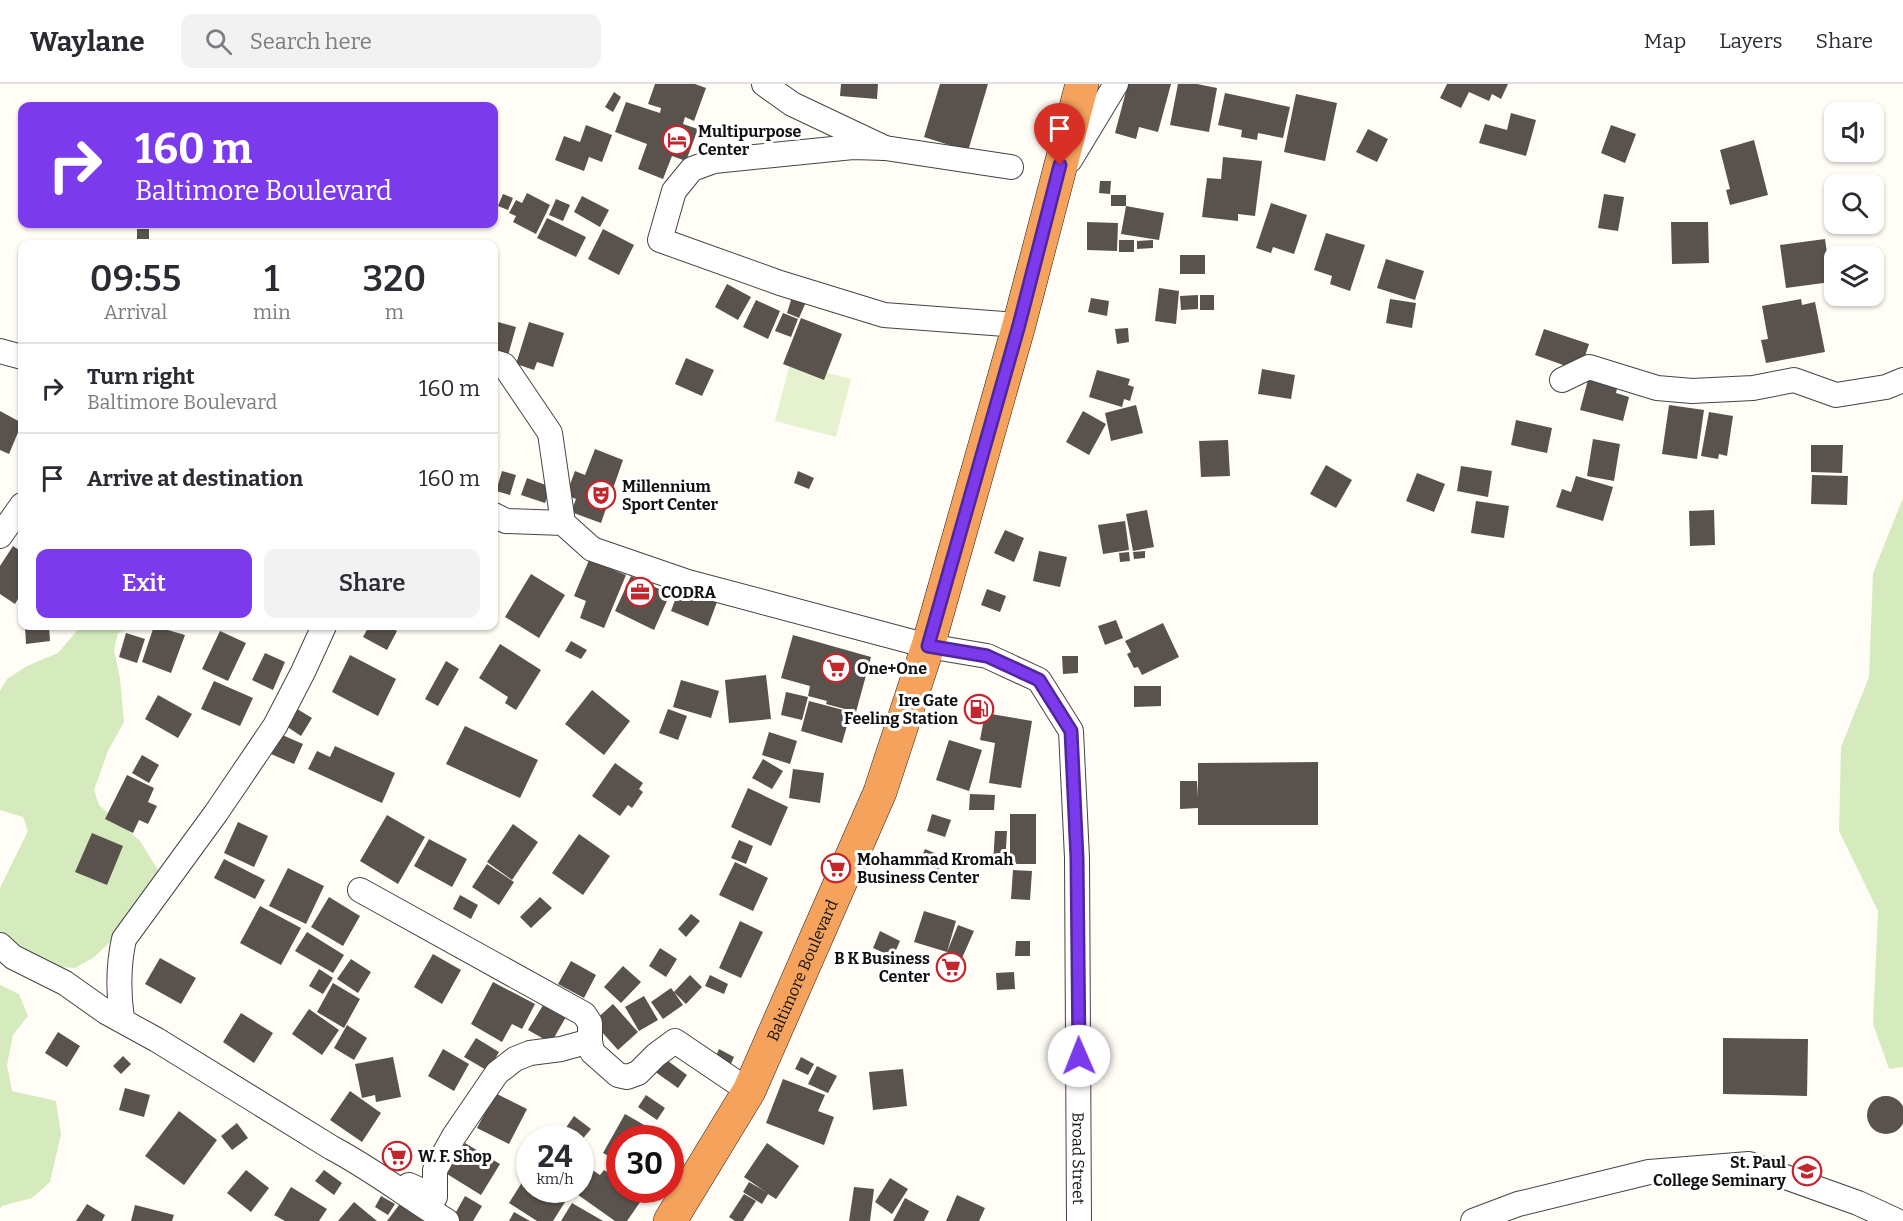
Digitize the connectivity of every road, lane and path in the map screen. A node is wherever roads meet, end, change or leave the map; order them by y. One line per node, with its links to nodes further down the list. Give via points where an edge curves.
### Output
1 (764, 84): 4 (street, via 792,104)
2 (1082, 84): 6 (highway, Baltimore Boulevard)
3 (1116, 84): 6 (street)
4 (885, 148): 5 (street); 7 (street, via 852,147 714,161 692,169 674,191 660,240 884,315)
5 (1011, 167)
6 (1055, 186): 7 (highway, Baltimore Boulevard)
7 (1019, 325): 18 (highway, Baltimore Boulevard)
8 (0, 351): 9 (street)
9 (18, 356)
10 (498, 363): 15 (street, via 504,365 550,433)
11 (1562, 380): 12 (street, via 1589,367 1657,388 1722,390 1794,380 1836,395 1886,387)
12 (1903, 380)
13 (18, 511): 16 (street)
14 (498, 517): 15 (street, via 506,522)
15 (563, 523): 18 (street, Broad Street, via 592,549 688,582)
16 (0, 536)
17 (322, 630): 21 (street, via 275,726 124,939 118,996 123,1019)
18 (928, 646): 23 (highway, Baltimore Boulevard, via 880,792); 27 (street, Broad Street, via 987,656 1039,680 1071,731 1077,858)
19 (360, 890): 22 (street, via 584,1014 590,1023)
20 (0, 945): 21 (street, via 13,957)
21 (66, 983): 24 (street, via 106,1012)
22 (590, 1041): 23 (street, via 592,1052 618,1075 627,1077 638,1073 675,1041); 24 (street, via 530,1053 497,1073 435,1170 435,1197)
23 (749, 1091): 26 (highway, Baltimore Boulevard)
24 (358, 1161): 25 (street)
25 (447, 1221)
26 (670, 1221)
27 (1079, 1221)
28 (1473, 1221): 29 (street, via 1518,1204 1649,1172 1749,1164 1858,1203)
29 (1896, 1221)

